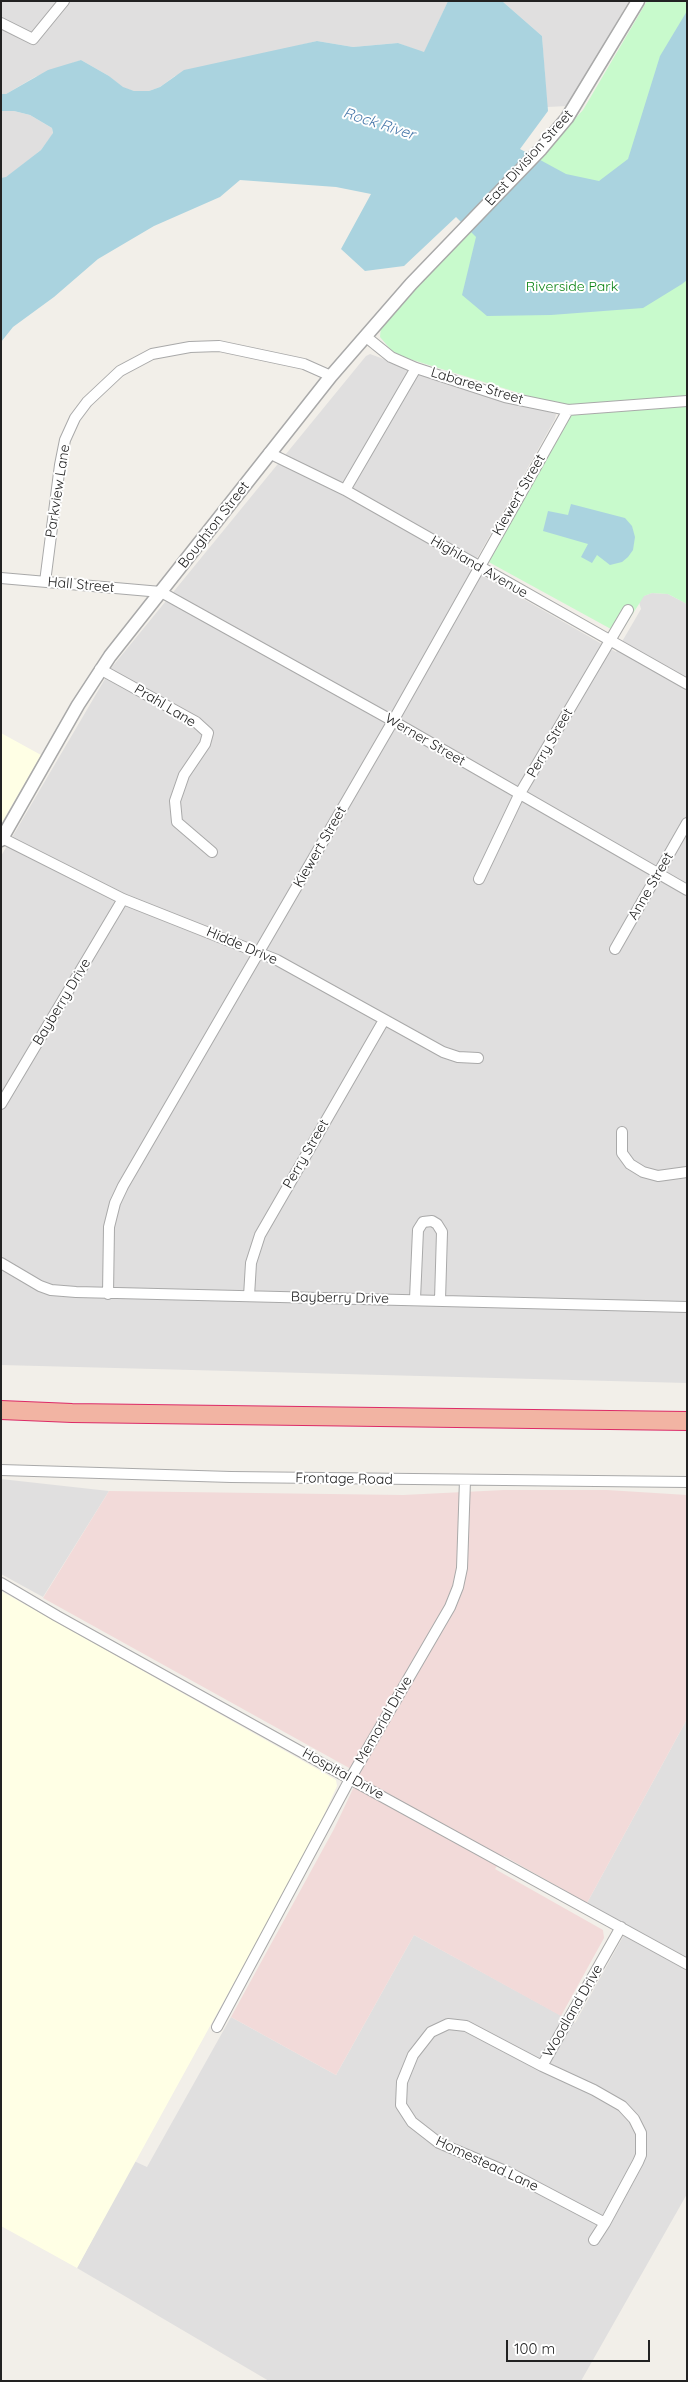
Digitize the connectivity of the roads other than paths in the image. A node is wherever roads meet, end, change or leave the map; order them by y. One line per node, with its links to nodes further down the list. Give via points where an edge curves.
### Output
1 (64, 1): 3 (street, via 33,39)
2 (638, 1): 4 (street, East Division Street, via 567,118)
3 (1, 23)
4 (460, 234): 5 (street, Boughton Street)
5 (365, 336): 6 (street, Labaree Street, via 391,357); 7 (street, Boughton Street)
6 (416, 368): 9 (street, Labaree Street, via 505,397); 11 (street)
7 (331, 376): 10 (street, Boughton Street); 14 (street, Parkview Lane, via 304,364 219,346 152,354 120,371 87,402 65,440)
8 (687, 401): 9 (street, Labaree Street)
9 (568, 410): 12 (street, Kiewert Street)
10 (269, 453): 11 (street, Highland Avenue); 15 (street, Boughton Street)
11 (344, 490): 12 (street, Highland Avenue)
12 (479, 566): 17 (street, Highland Avenue); 20 (street, Kiewert Street)
13 (1, 578): 14 (street, Hall Street)
14 (45, 582): 15 (street, Hall Street)
15 (161, 592): 18 (street, Boughton Street); 20 (street, Werner Street)
16 (628, 610): 17 (street, Perry Street)
17 (609, 641): 19 (street, Highland Avenue); 21 (street, Perry Street)
18 (100, 668): 23 (street, Boughton Street); 24 (street, Prahl Lane, via 196,722 208,733 205,744 184,775 175,801 177,822)
19 (687, 684)
20 (393, 721): 21 (street, Werner Street); 30 (street, Kiewert Street)
21 (519, 796): 25 (street, Werner Street); 26 (street, Perry Street)
22 (687, 823): 25 (street, Anne Street)
23 (2, 839): 28 (street, Hidde Drive)
24 (212, 852)
25 (658, 874): 27 (street, Werner Street); 29 (street, Anne Street)
26 (479, 879)
27 (687, 890)
28 (123, 899): 30 (street, Hidde Drive); 33 (street, Bayberry Drive)
29 (615, 949)
30 (259, 952): 31 (street, Hidde Drive); 37 (street, Kiewert Street, via 115,1204 109,1227)
31 (384, 1020): 32 (street, Hidde Drive, via 443,1052); 38 (street, Perry Street, via 260,1235 251,1263)
32 (478, 1058)
33 (1, 1104)
34 (622, 1132): 35 (street, via 622,1153 630,1164 658,1176)
35 (687, 1172)
36 (1, 1263): 37 (street, Bayberry Drive, via 51,1290)
37 (108, 1294): 38 (street, Bayberry Drive)
38 (250, 1296): 39 (street, Bayberry Drive)
39 (415, 1299): 40 (street, Bayberry Drive); 40 (street, via 418,1230 423,1222 432,1221 442,1232)
40 (440, 1300): 41 (street, Bayberry Drive)
41 (687, 1307)
42 (1, 1410): 43 (highway)
43 (687, 1421)
44 (1, 1470): 45 (street, Frontage Road)
45 (465, 1480): 46 (street, Frontage Road); 48 (street, Memorial Drive, via 462,1568 458,1587 450,1607)
46 (687, 1482)
47 (1, 1583): 48 (street, Hospital Drive)
48 (350, 1779): 49 (street, Hospital Drive); 51 (street, Memorial Drive)
49 (621, 1927): 50 (street, Hospital Drive); 52 (street, Woodland Drive)
50 (687, 1964)
51 (217, 2027)
52 (542, 2066): 53 (street, Woodland Drive, via 622,2106 634,2119 640,2133 642,2147 638,2162); 53 (street, Homestead Lane, via 466,2026 448,2024 431,2032 413,2055 402,2082 401,2105 412,2122 438,2143 508,2172)
53 (604, 2222): 54 (street, Woodland Drive)
54 (594, 2240)

